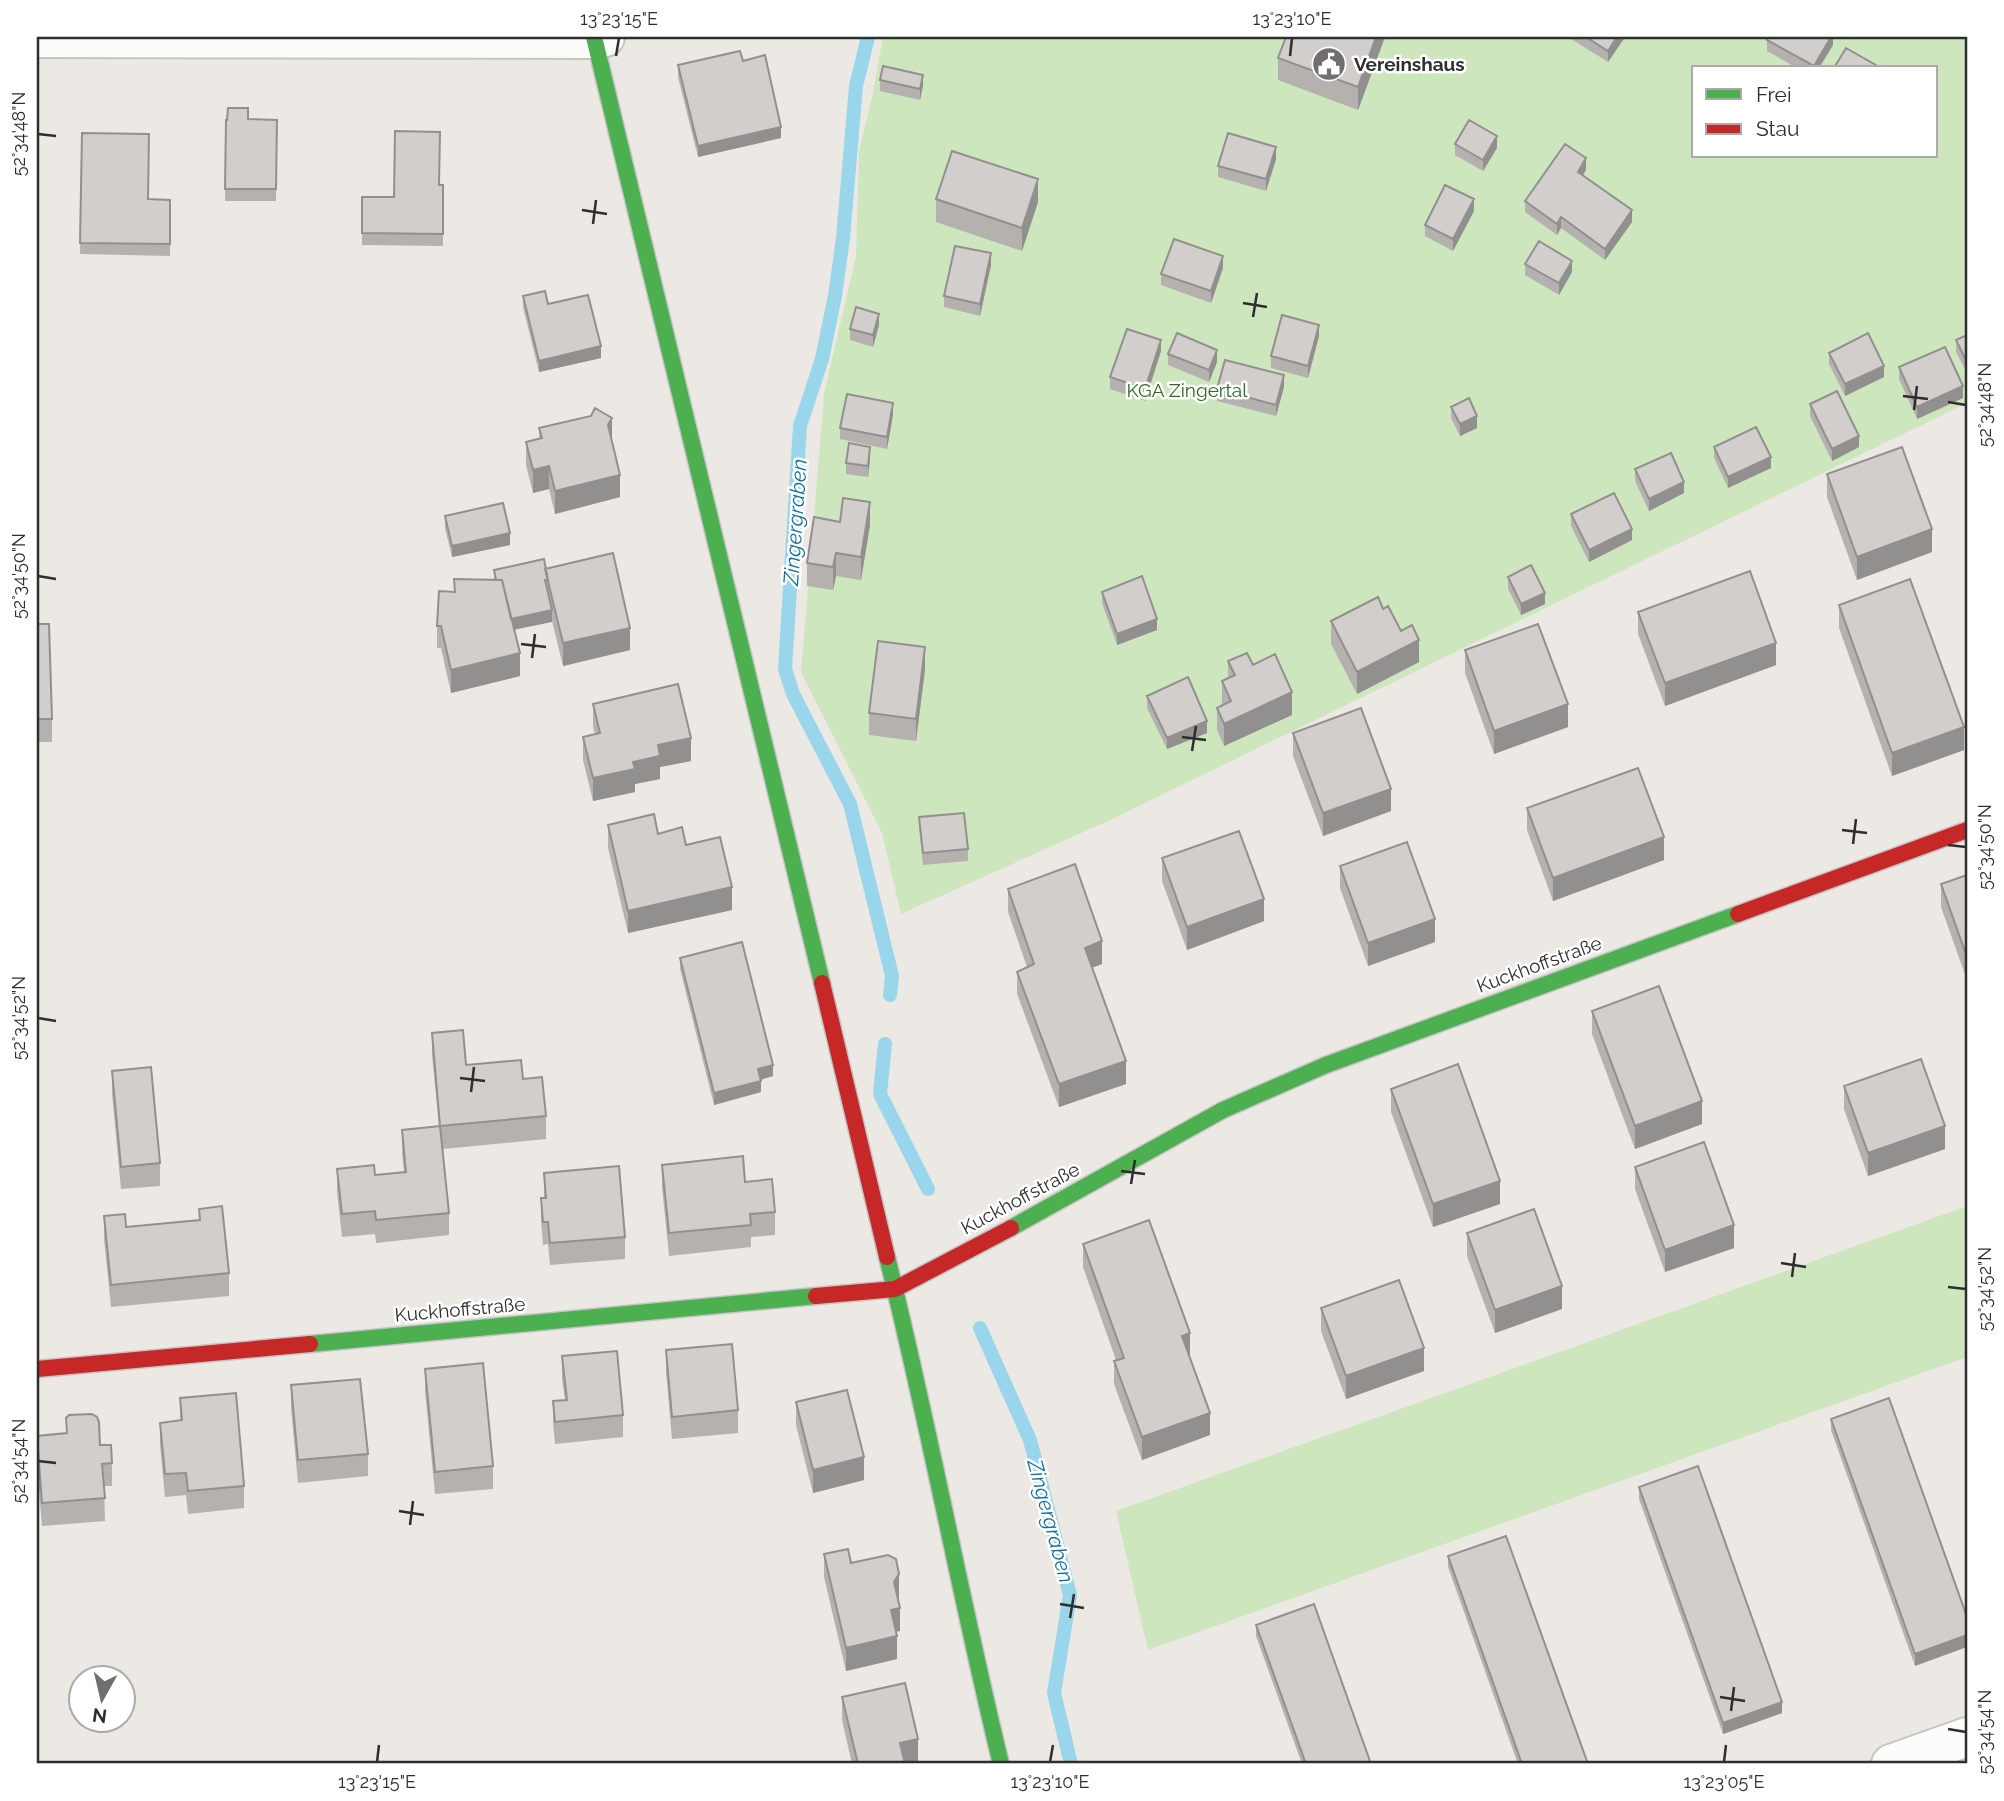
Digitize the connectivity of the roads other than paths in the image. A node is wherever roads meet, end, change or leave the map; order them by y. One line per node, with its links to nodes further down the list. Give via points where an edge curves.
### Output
1 (37, 38): 2 (street)
2 (598, 38): 4 (street)
3 (1967, 830): 4 (street, Kuckhoffstraße, via 1314,1070 1223,1110)
4 (895, 1289): 5 (street, Kuckhoffstraße); 7 (street)
5 (37, 1369)
6 (1967, 1737): 8 (street)
7 (1001, 1764)
8 (1892, 1764)

